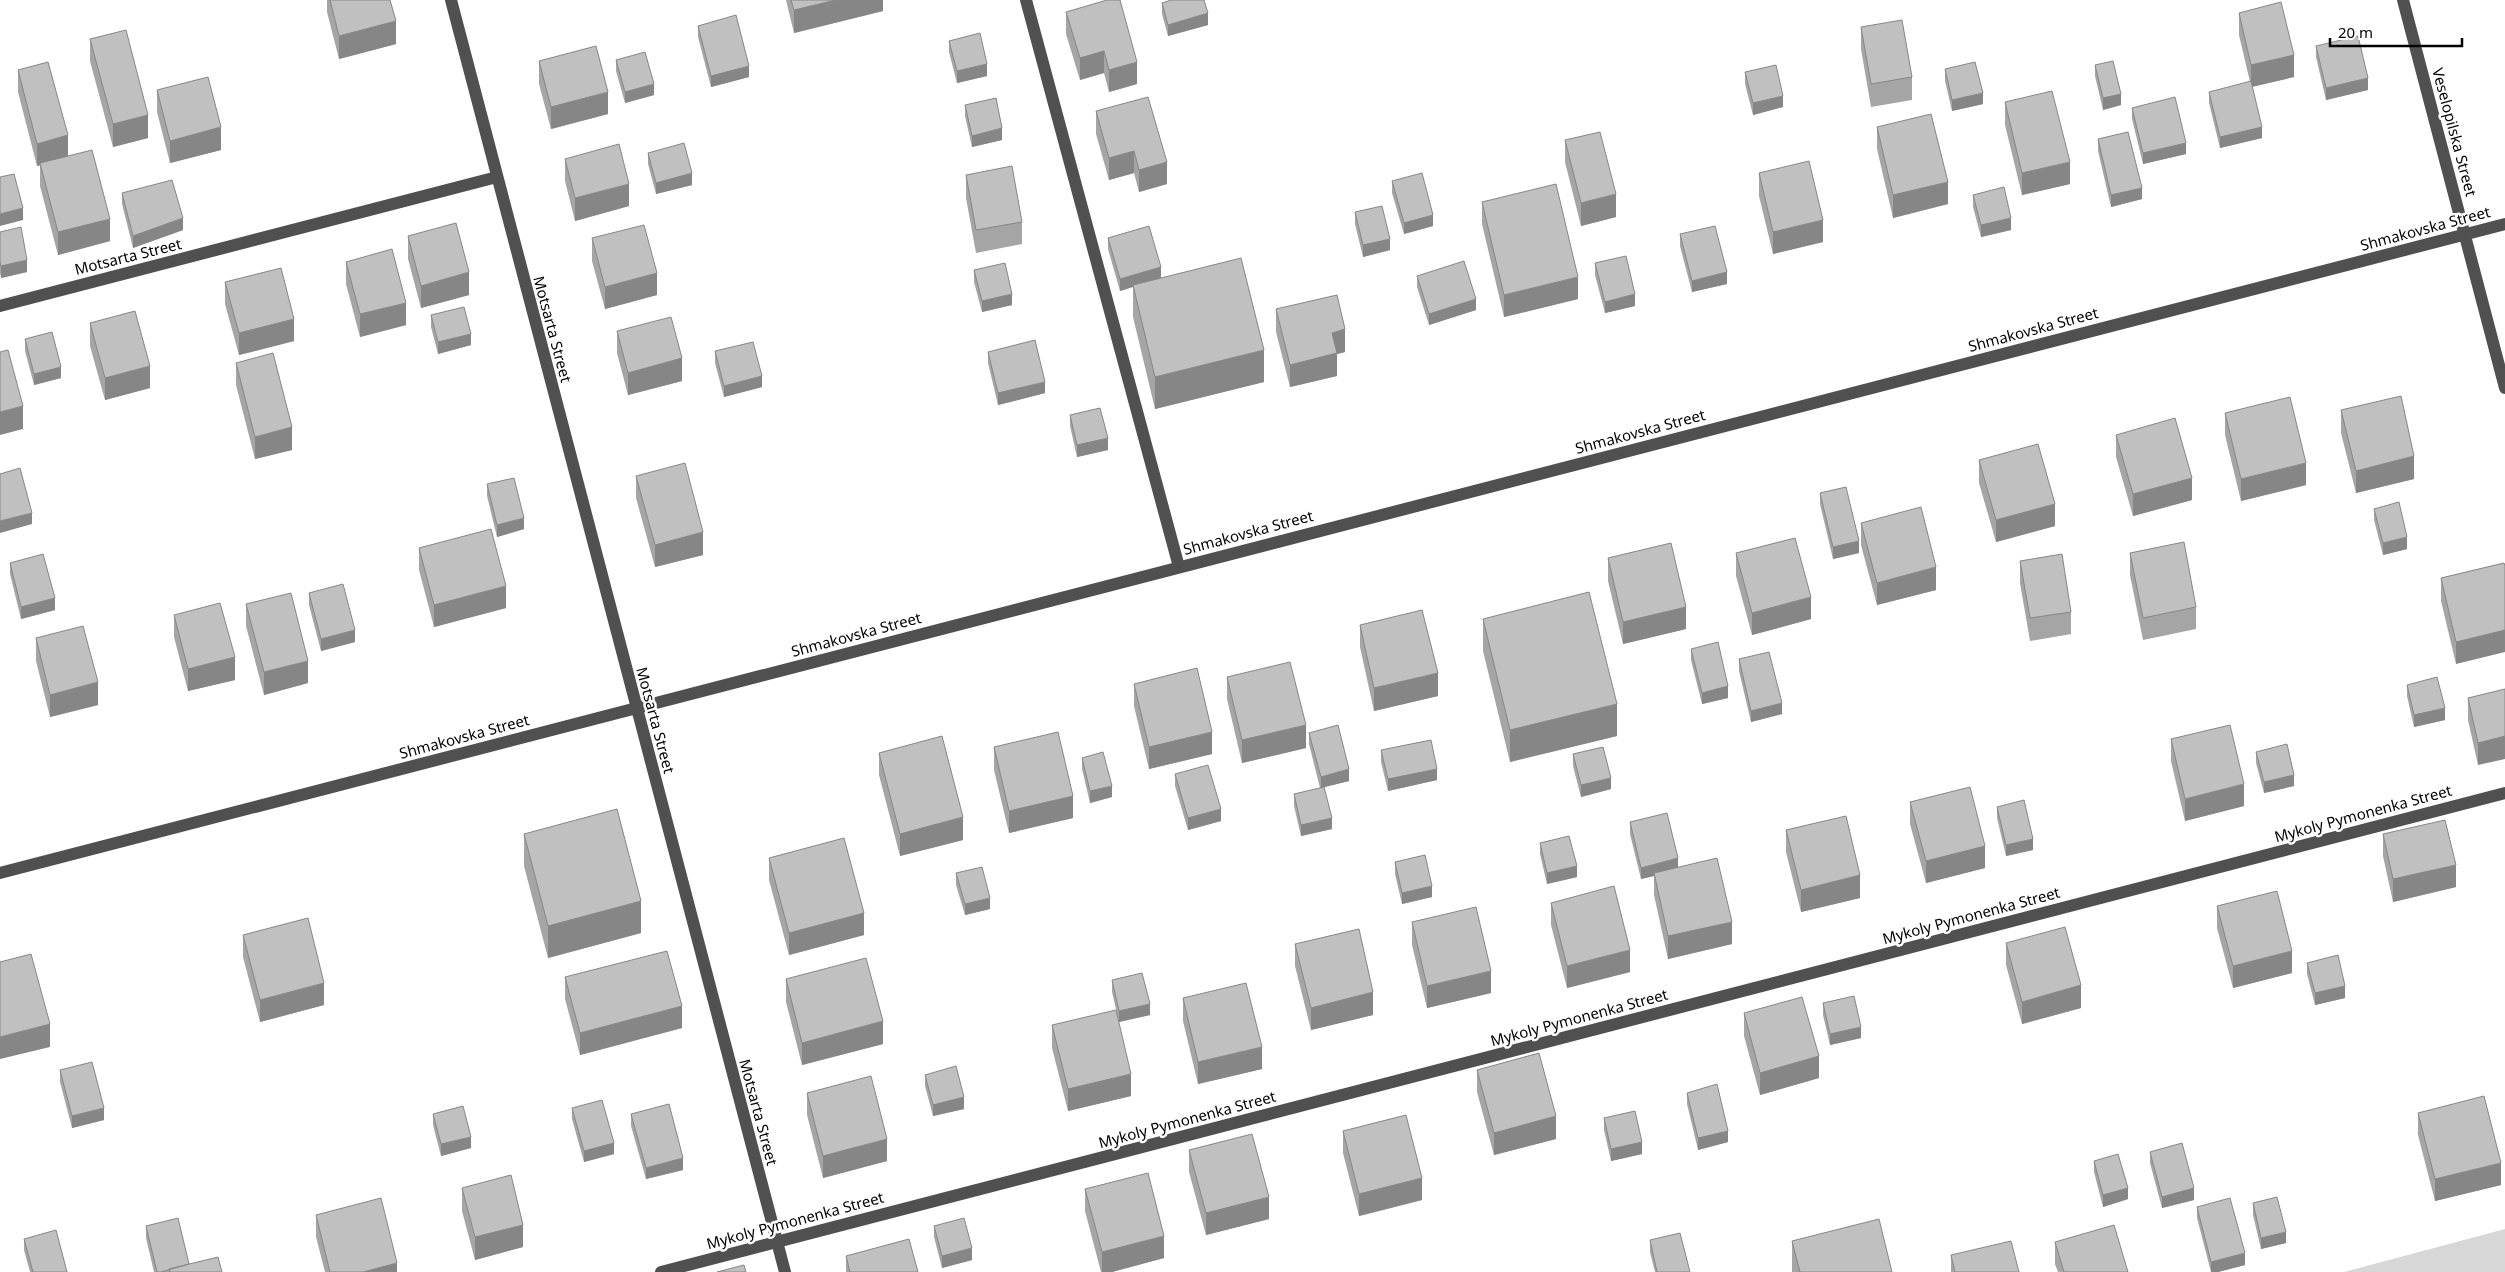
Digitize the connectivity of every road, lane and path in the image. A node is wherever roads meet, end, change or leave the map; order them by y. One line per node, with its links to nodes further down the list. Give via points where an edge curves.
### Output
1 (450, 0): 4 (street, Motsarta Street)
2 (1026, 0): 9 (street)
3 (2403, 0): 6 (street, Veselopilska Street)
4 (497, 177): 7 (street, Motsarta Street); 10 (street, Motsarta Street)
5 (2505, 224): 6 (street, Shmakovska Street)
6 (2466, 234): 8 (street, Veselopilska Street); 9 (street, Shmakovska Street)
7 (0, 306)
8 (2505, 388)
9 (1179, 567): 10 (street, Shmakovska Street)
10 (636, 708): 12 (street, Shmakovska Street); 13 (street, Motsarta Street)
11 (2505, 793): 13 (street, Mykoly Pymonenka Street)
12 (0, 873)
13 (777, 1242): 14 (street, Mykoly Pymonenka Street); 15 (street, Motsarta Street)
14 (661, 1272)
15 (785, 1272)

